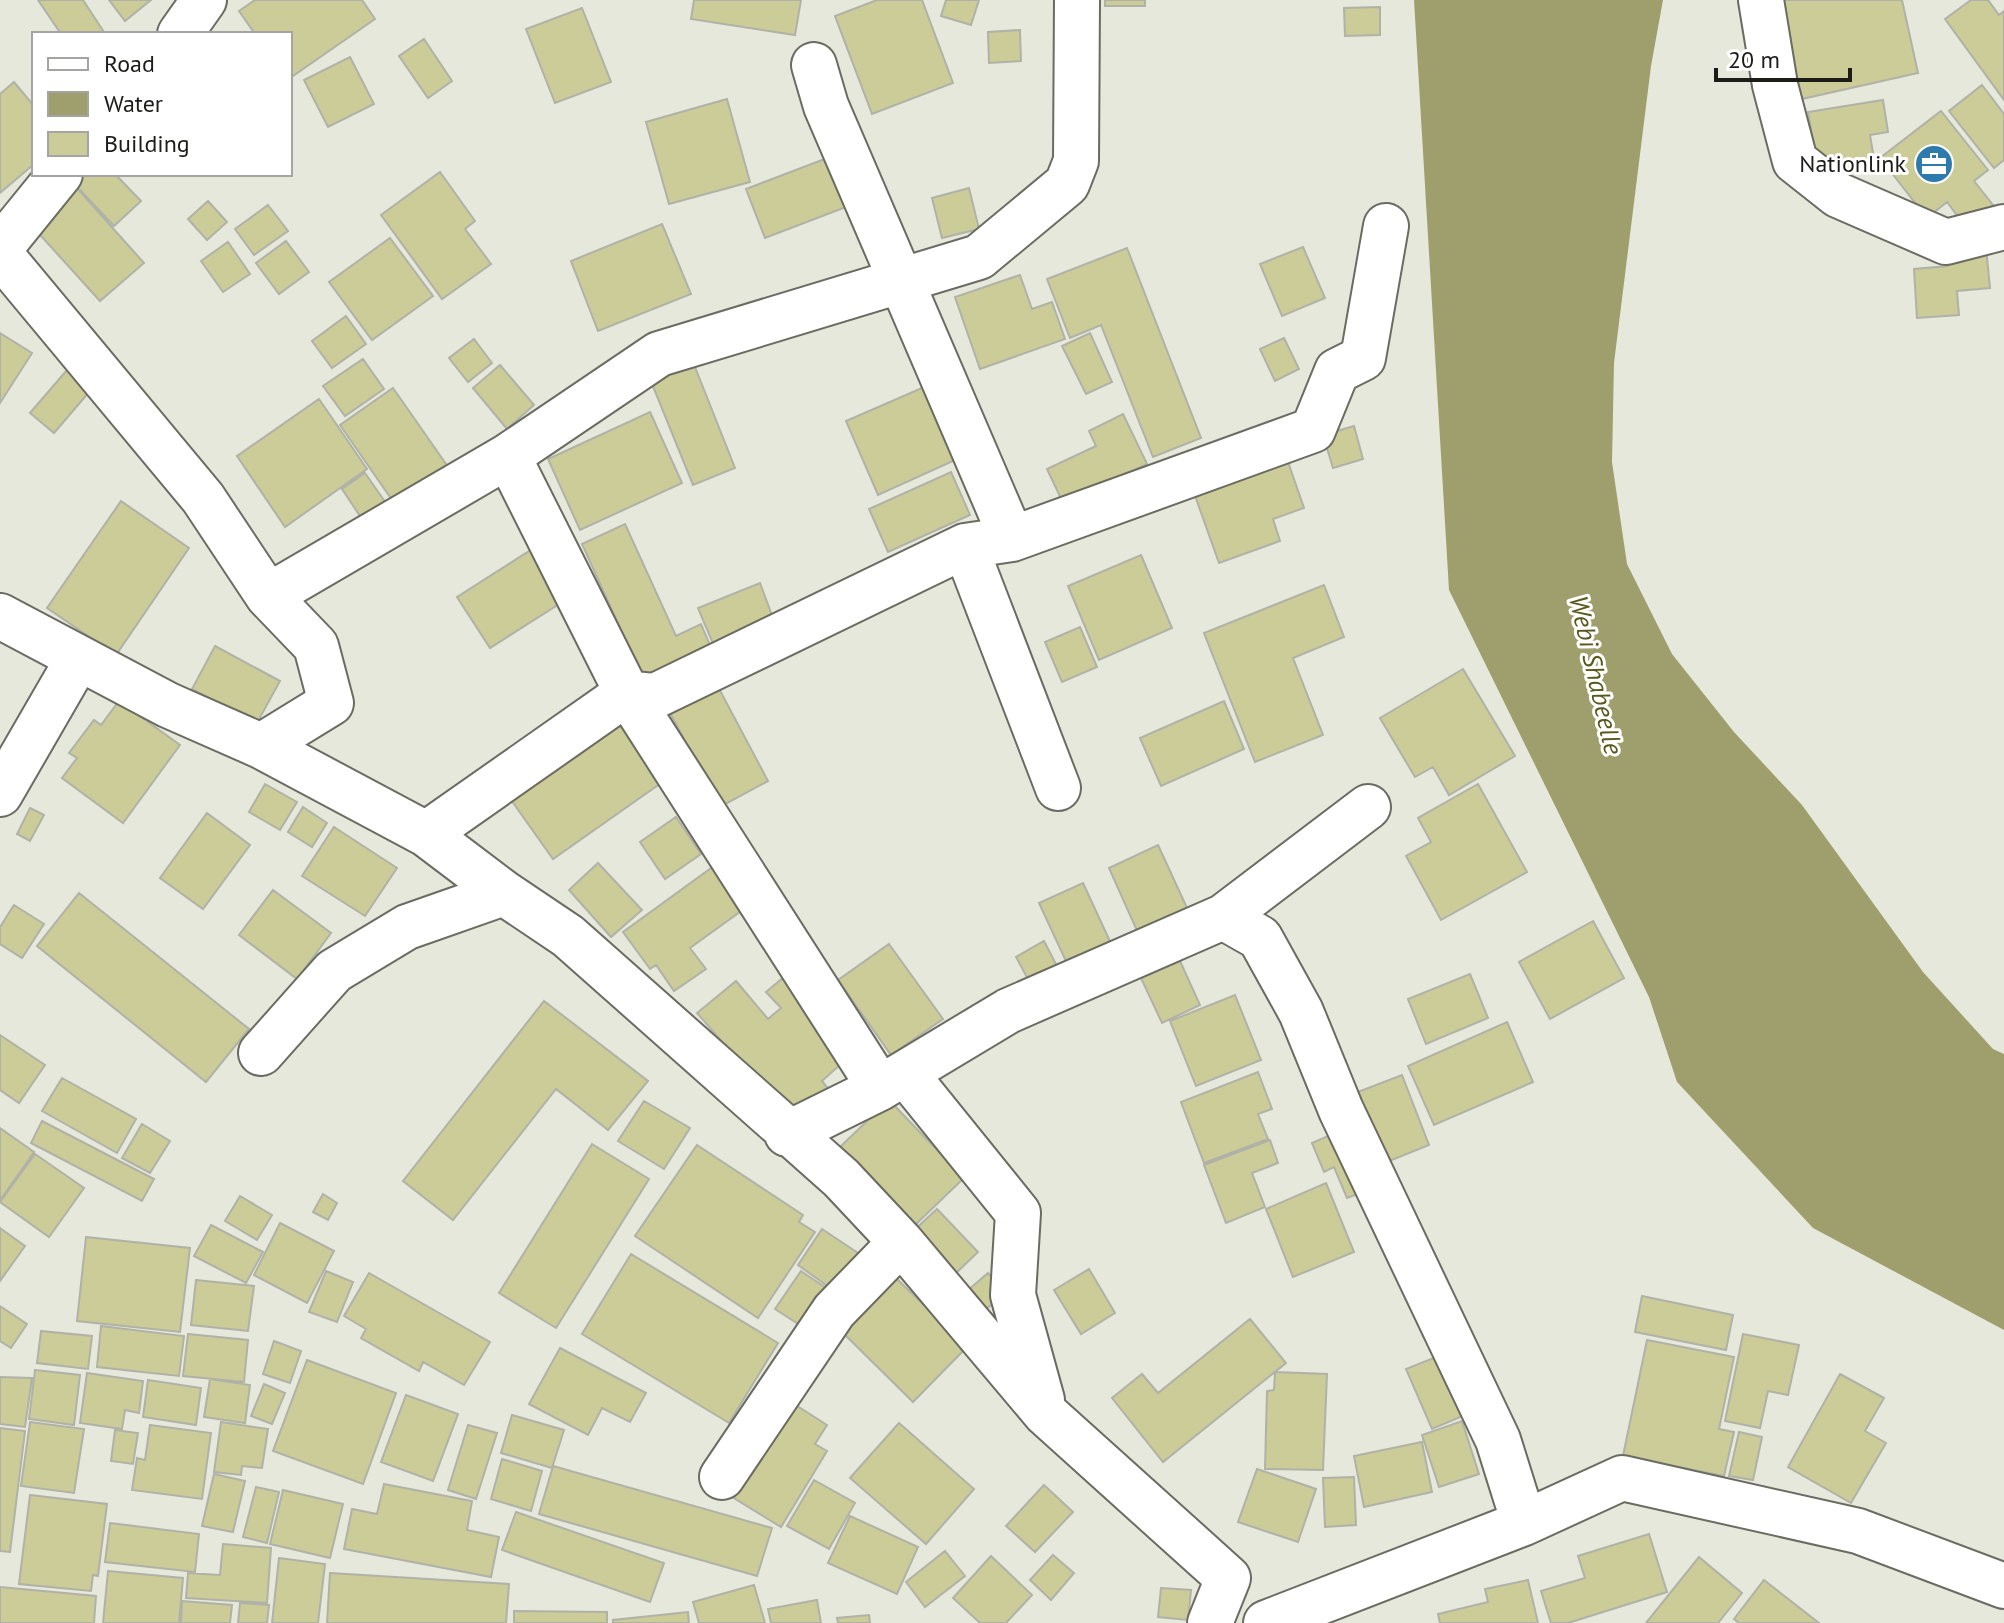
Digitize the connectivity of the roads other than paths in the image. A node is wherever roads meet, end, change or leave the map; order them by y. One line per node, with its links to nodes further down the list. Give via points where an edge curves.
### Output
1 (204, 0): 4 (street)
2 (1077, 0): 11 (street, via 1076,161 1067,184 979,257)
3 (1761, 0): 8 (street, via 1795,161 1838,195 1946,242)
4 (181, 32)
5 (814, 65): 11 (street, via 826,106)
6 (58, 176): 9 (street)
7 (1386, 226): 13 (street, via 1363,358 1337,371 1313,430)
8 (2004, 227)
9 (0, 248)
10 (0, 254): 15 (street, via 203,498)
11 (902, 283): 12 (street, via 659,354); 13 (street)
12 (508, 456): 15 (street); 18 (street)
13 (1012, 539): 14 (street)
14 (965, 546): 18 (street, via 655,696); 20 (street)
15 (268, 596): 19 (street, via 316,646 331,703)
16 (0, 616): 17 (street)
17 (78, 659): 19 (street); 21 (street)
18 (627, 693): 23 (street); 27 (street)
19 (261, 746): 23 (street)
20 (1058, 788)
21 (0, 794)
22 (1368, 807): 25 (street)
23 (426, 834): 24 (street)
24 (504, 893): 26 (street, via 407,927 334,971); 28 (street, via 568,936)
25 (1223, 917): 27 (street, via 1008,1011); 32 (street, via 1260,938 1301,1012 1341,1110 1498,1440)
26 (261, 1053)
27 (892, 1080): 28 (street); 30 (street, via 1018,1213 1013,1295)
28 (787, 1134): 29 (street, via 841,1178)
29 (901, 1242): 30 (street); 31 (street, via 834,1311)
30 (1046, 1414): 34 (street, via 1228,1578)
31 (722, 1477)
32 (1524, 1523): 33 (street, via 1622,1478 1858,1531); 35 (street)
33 (2004, 1586)
34 (1210, 1623)
35 (1266, 1623)

